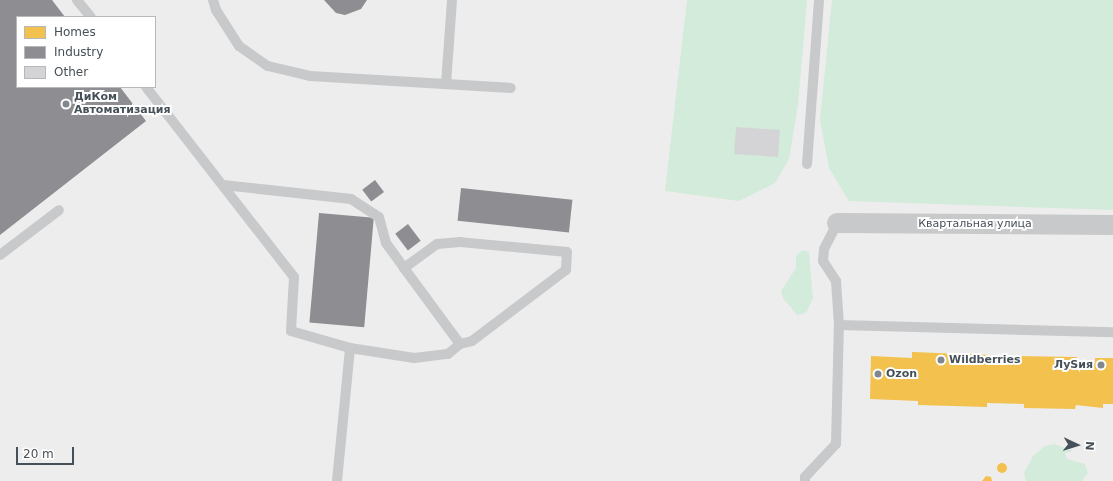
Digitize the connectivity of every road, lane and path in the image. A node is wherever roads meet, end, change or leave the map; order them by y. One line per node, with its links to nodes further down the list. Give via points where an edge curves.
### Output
1 (77, 0): 5 (lane)
2 (214, 0): 6 (lane, via 216,10 239,46 268,66 310,76)
3 (452, 0): 6 (lane)
4 (820, 0): 9 (lane)
5 (90, 16)
6 (446, 84): 8 (lane)
7 (147, 88): 10 (lane)
8 (511, 88)
9 (807, 164)
10 (223, 185): 15 (lane, via 352,199 379,217 386,243); 19 (lane, via 294,277 291,331)
11 (59, 210): 14 (lane)
12 (837, 223): 13 (street, Квартальная улица); 16 (lane, via 824,249 823,261 836,281)
13 (1113, 225)
14 (0, 255)
15 (404, 268): 18 (lane); 18 (lane, via 437,244 460,242 568,252 566,270 472,340)
16 (839, 325): 17 (lane); 21 (lane, via 836,444)
17 (1113, 332)
18 (460, 344): 19 (lane, via 448,354 414,358)
19 (350, 348): 20 (lane)
20 (338, 481)
21 (805, 481)

